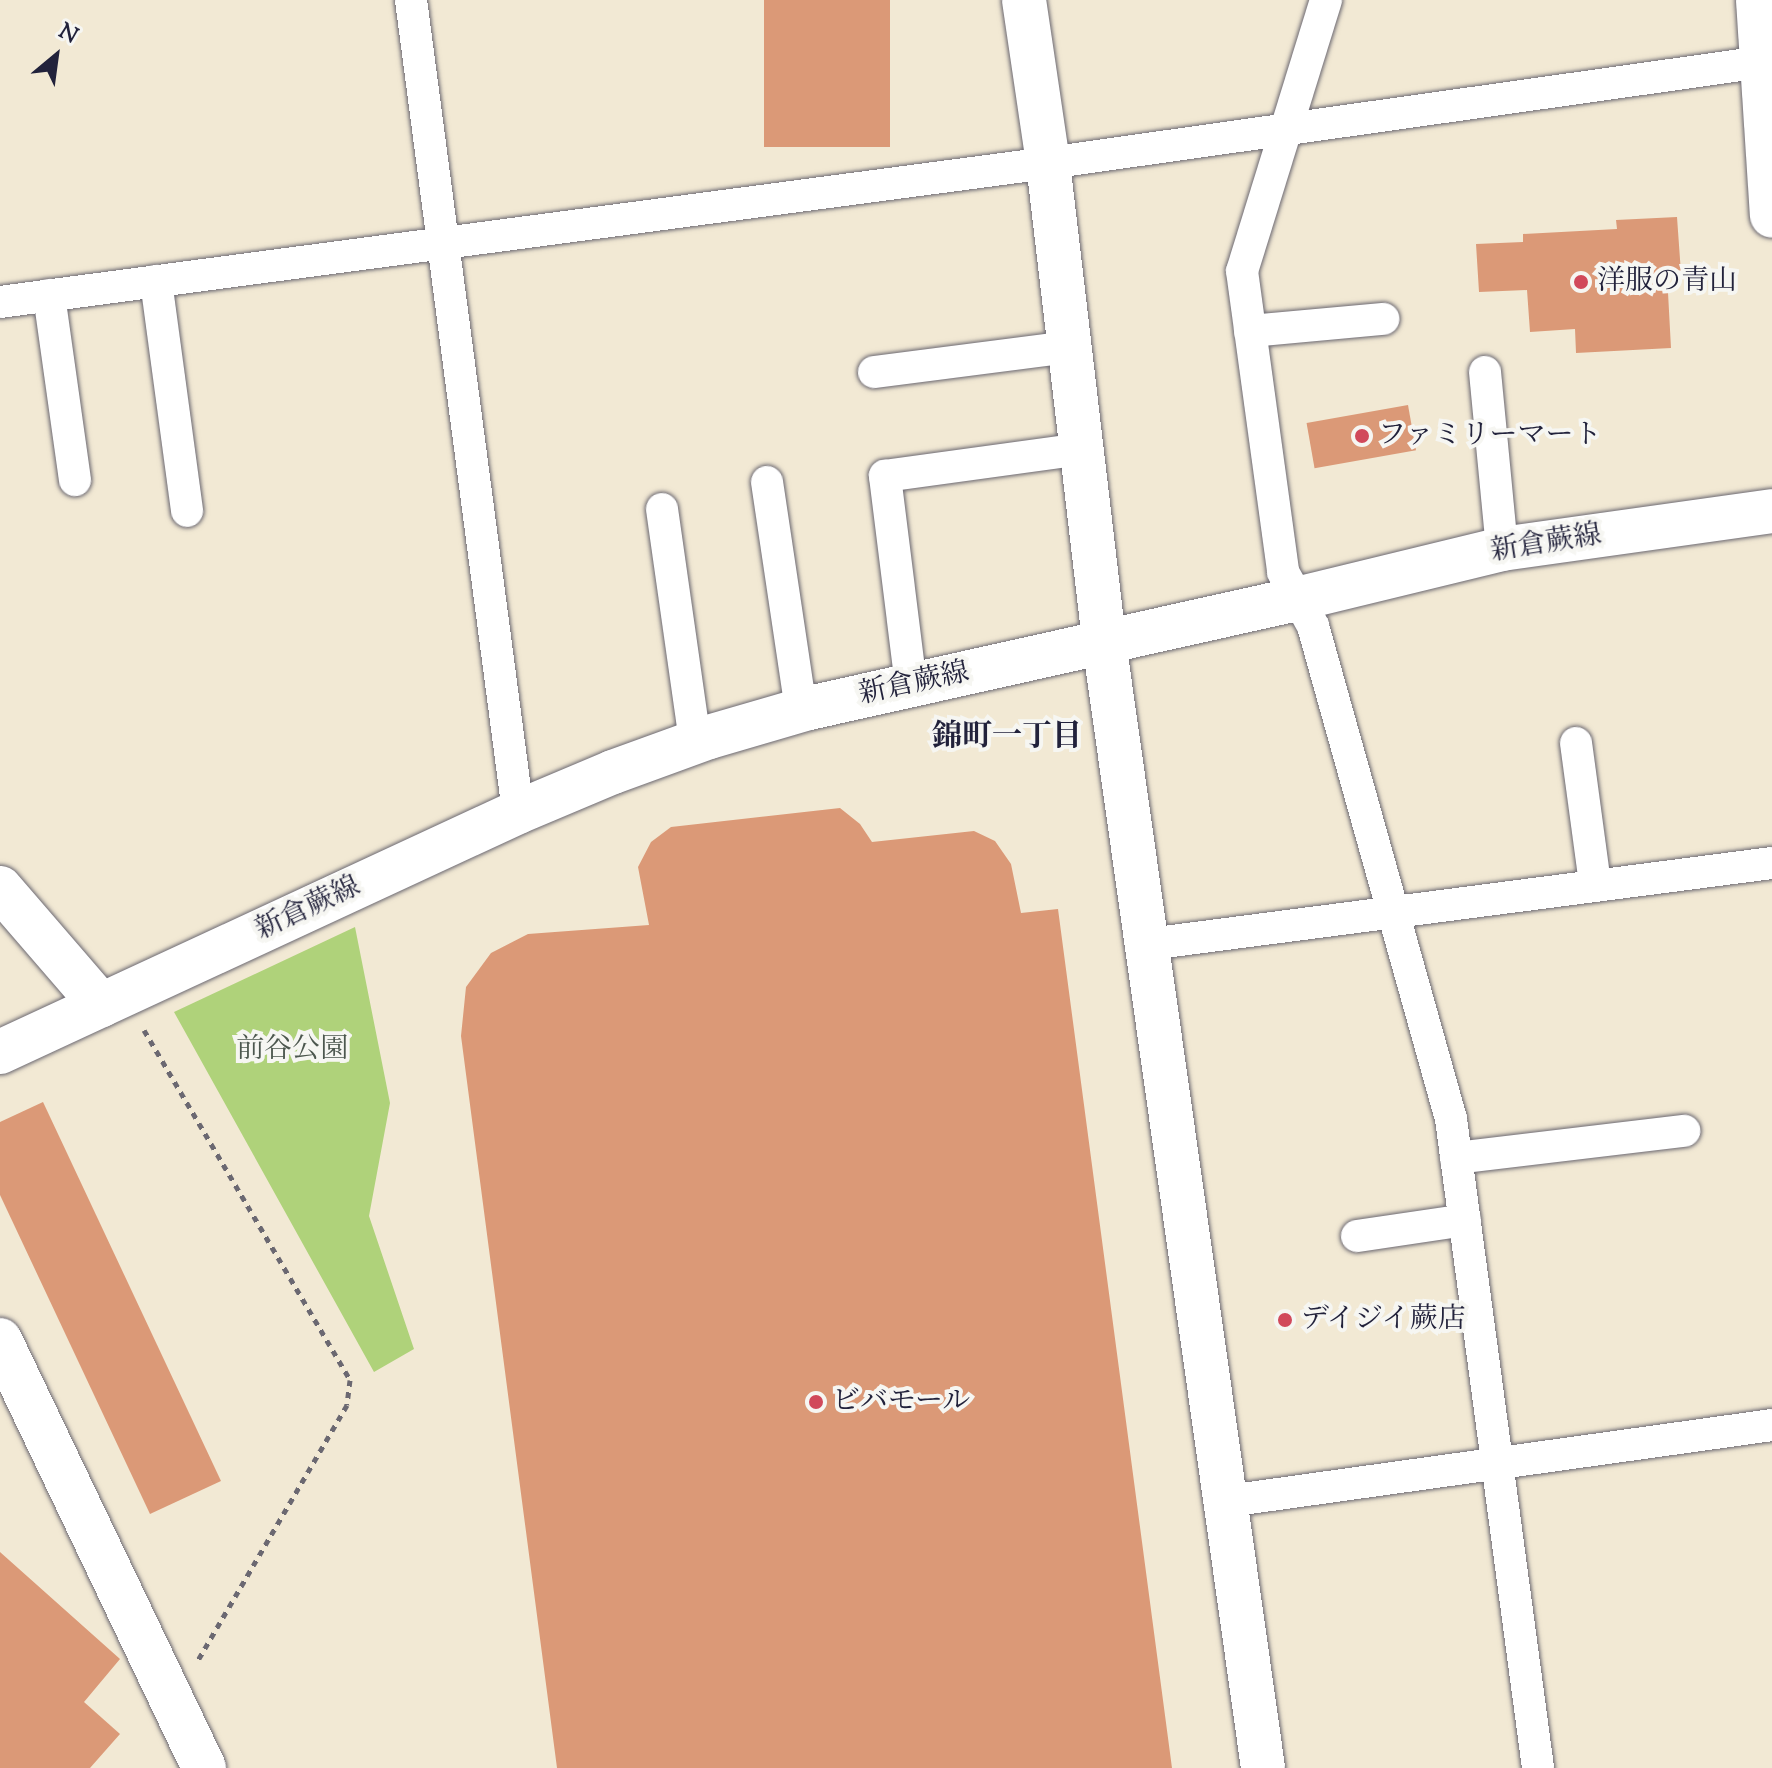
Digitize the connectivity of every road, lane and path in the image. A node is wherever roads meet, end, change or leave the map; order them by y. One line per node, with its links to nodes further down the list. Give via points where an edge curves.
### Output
1 (411, 0): 9 (street)
2 (1024, 0): 7 (main road)
3 (1326, 0): 6 (street)
4 (1758, 0): 5 (main road)
5 (1762, 62): 6 (street); 8 (main road)
6 (1289, 126): 7 (street); 14 (street, via 1242,271)
7 (1048, 163): 9 (street); 15 (main road)
8 (1772, 216)
9 (445, 243): 10 (street); 31 (street)
10 (156, 281): 11 (street); 22 (street)
11 (49, 295): 12 (street); 19 (street)
12 (0, 302)
13 (1383, 319): 14 (street)
14 (1250, 331): 25 (street, via 1283,572)
15 (1069, 347): 16 (street); 18 (main road)
16 (874, 372)
17 (1485, 372): 24 (street)
18 (1081, 449): 26 (main road); 27 (street, via 885,476)
19 (75, 480)
20 (767, 482): 28 (street)
21 (662, 509): 29 (street)
22 (187, 511)
23 (1772, 511): 24 (main road, 新倉蕨線)
24 (1502, 549): 25 (main road, 新倉蕨線)
25 (1297, 599): 26 (main road, 新倉蕨線); 35 (street, via 1313,626)
26 (1104, 642): 27 (main road, 新倉蕨線); 36 (main road)
27 (911, 685): 28 (main road, 新倉蕨線)
28 (801, 709): 29 (main road, 新倉蕨線)
29 (695, 742): 31 (main road, 新倉蕨線)
30 (1576, 743): 33 (street)
31 (518, 812): 37 (main road, 新倉蕨線)
32 (1772, 863): 33 (street)
33 (1595, 884): 35 (street)
34 (0, 888): 37 (main road)
35 (1395, 910): 36 (street); 40 (street, via 1451,1119)
36 (1149, 944): 46 (main road)
37 (112, 999): 38 (main road, 新倉蕨線); 47 (path, via 350,1380 347,1405 186,1680)
38 (0, 1052)
39 (1684, 1131): 40 (street)
40 (1456, 1158): 41 (street)
41 (1465, 1220): 42 (street); 45 (street)
42 (1357, 1236)
43 (0, 1340): 47 (main road)
44 (1772, 1425): 45 (street)
45 (1497, 1465): 46 (street); 49 (street)
46 (1228, 1501): 48 (main road)
47 (183, 1742)
48 (1263, 1768)
49 (1538, 1768)

